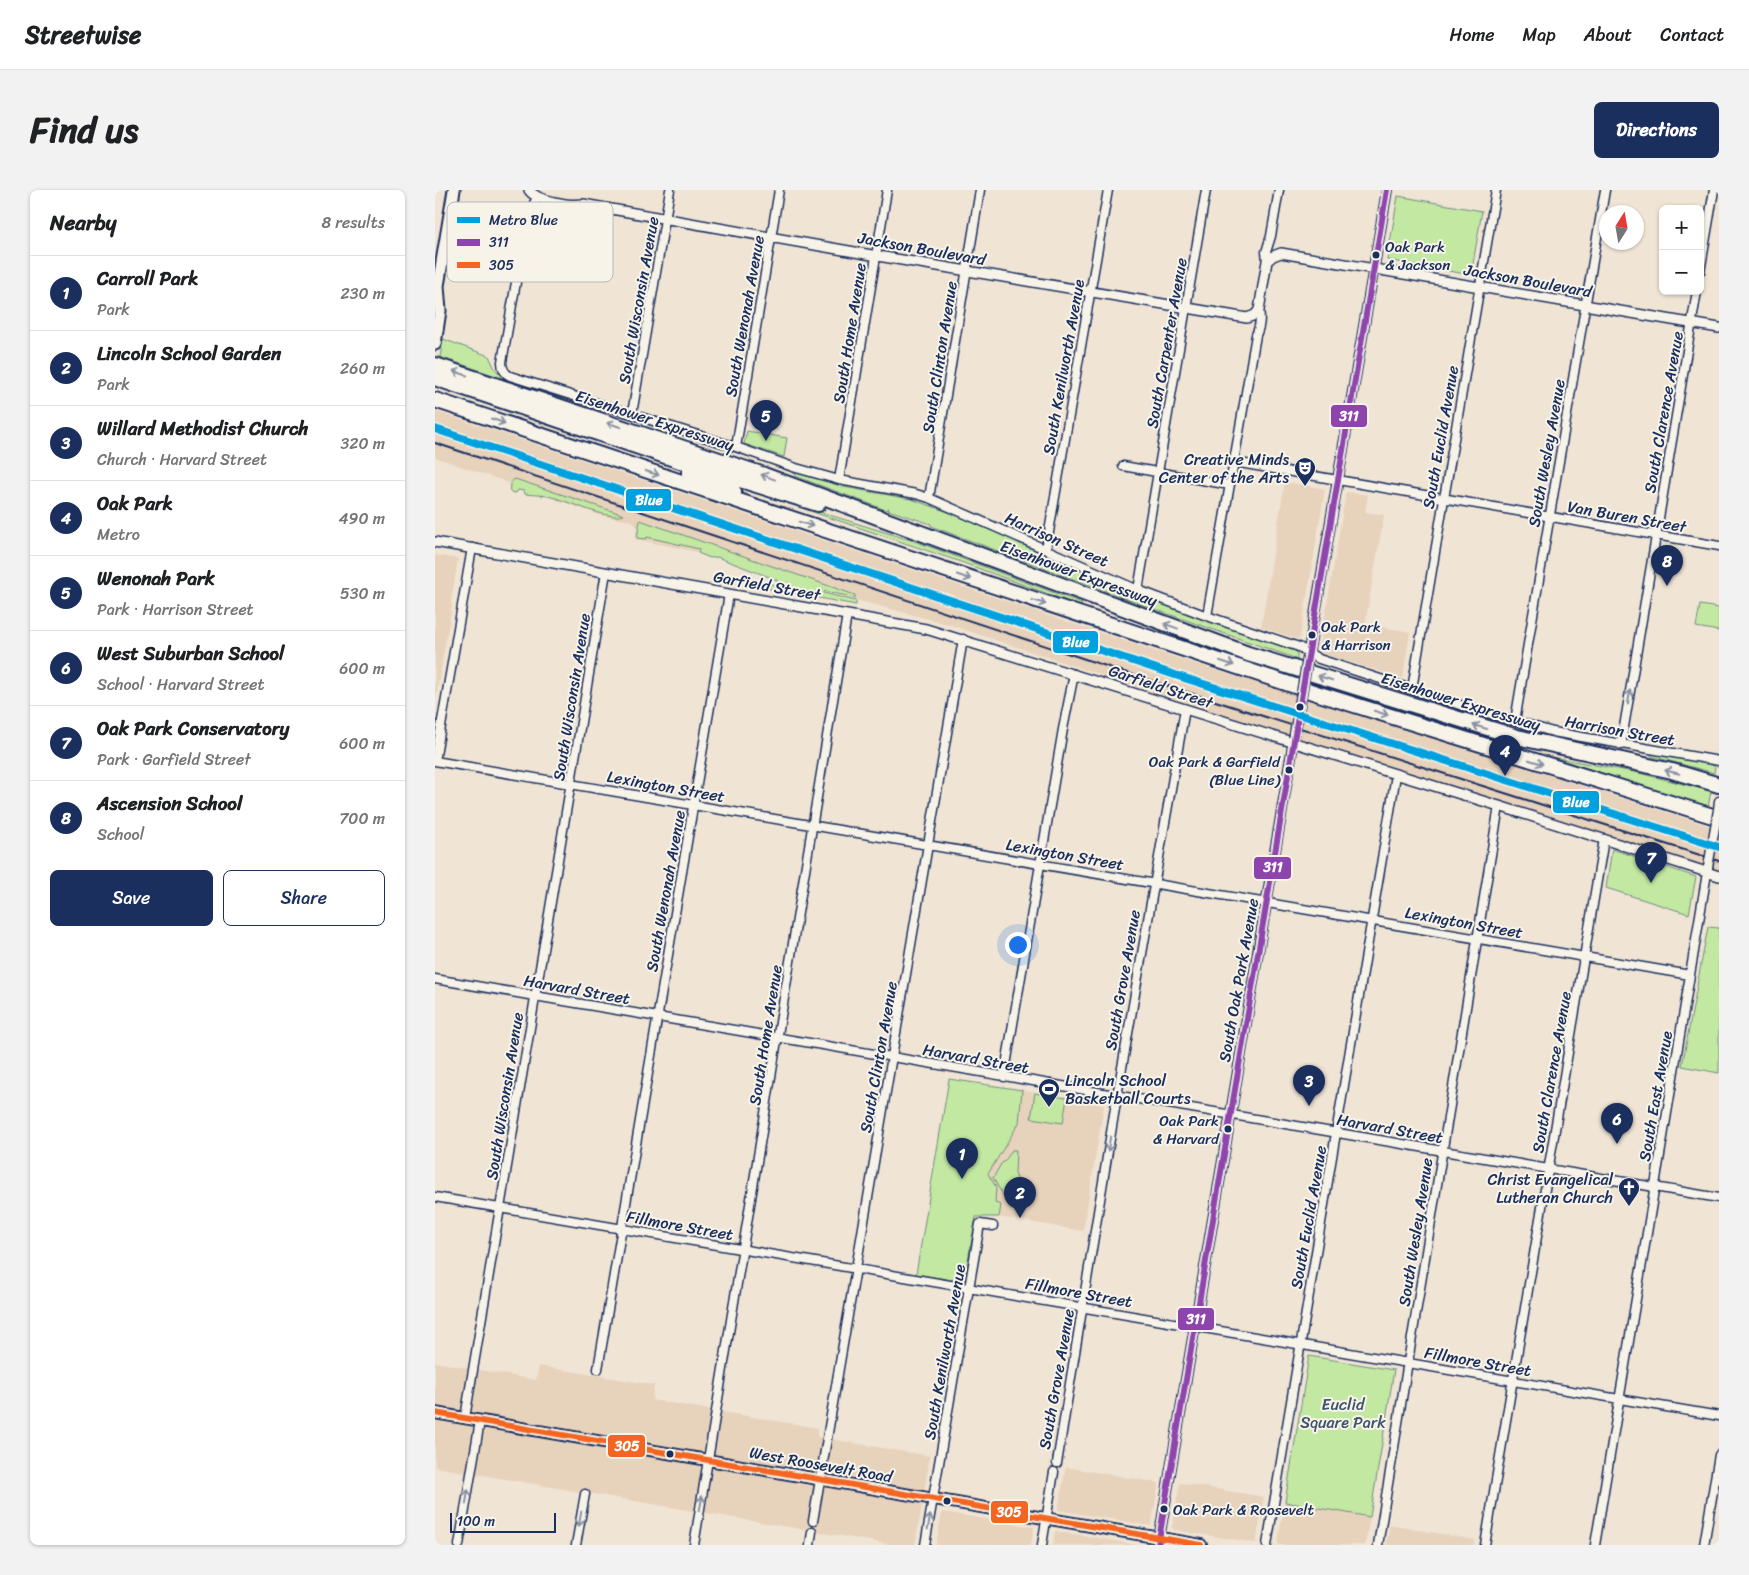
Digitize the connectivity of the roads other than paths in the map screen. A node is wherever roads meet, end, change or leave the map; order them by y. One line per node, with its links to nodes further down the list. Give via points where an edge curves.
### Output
1 (529, 190): 13 (street)
2 (670, 190): 16 (street, South Wisconsin Avenue)
3 (779, 190): 18 (street, South Wenonah Avenue)
4 (887, 190): 20 (street, South Home Avenue)
5 (980, 190): 23 (street, South Clinton Avenue)
6 (1108, 190): 27 (street, South Kenilworth Avenue)
7 (1206, 190): 30 (street, South Carpenter Avenue)
8 (1279, 190): 21 (street, via 1266,252)
9 (1387, 190): 22 (street, South Oak Park Avenue)
10 (1496, 190): 25 (street, South Euclid Avenue)
11 (1605, 190): 29 (street, South Wesley Avenue)
12 (1714, 190): 19 (street)
13 (538, 194): 14 (street, Jackson Boulevard)
14 (566, 202)
15 (613, 209): 16 (street, Jackson Boulevard)
16 (665, 219): 18 (street, Jackson Boulevard); 39 (street, South Wisconsin Avenue)
17 (447, 231): 26 (main road)
18 (771, 237): 20 (street, Jackson Boulevard); 40 (street, South Wenonah Avenue)
19 (1704, 250)
20 (876, 256): 23 (street, Jackson Boulevard); 44 (street, South Home Avenue)
21 (1270, 259): 22 (street, Jackson Boulevard, via 1287,254); 31 (street)
22 (1373, 269): 25 (street, Jackson Boulevard); 45 (street, South Oak Park Avenue)
23 (967, 271): 27 (street, Jackson Boulevard); 47 (street, South Clinton Avenue)
24 (516, 282): 39 (street, Harrison Street, via 502,367 506,374)
25 (1480, 287): 29 (street, Jackson Boulevard); 48 (street, South Euclid Avenue)
26 (437, 290): 34 (main road, via 440,311)
27 (1090, 292): 30 (street, Jackson Boulevard); 56 (street, South Kenilworth Avenue)
28 (1696, 295): 32 (street, South Clarence Avenue)
29 (1585, 305): 32 (street, Jackson Boulevard); 51 (street, South Wesley Avenue)
30 (1186, 308): 31 (street, Jackson Boulevard, via 1247,318); 43 (street, South Carpenter Avenue)
31 (1257, 313): 41 (street, via 1261,318)
32 (1692, 323): 33 (street, Jackson Boulevard); 52 (street, South Clarence Avenue)
33 (1719, 328)
34 (436, 340)
35 (435, 365): 50 (highway, Eisenhower Expressway, one-way to 35, via 756,472)
36 (435, 378): 50 (highway, via 725,476 817,504)
37 (435, 388): 49 (highway, via 687,472 731,490)
38 (435, 400): 49 (highway, one-way to 49)
39 (632, 414): 40 (street, Harrison Street)
40 (736, 447): 44 (street, Harrison Street)
41 (1234, 462): 45 (street, Van Buren Street); 46 (street)
42 (1123, 466): 43 (street)
43 (1158, 472): 46 (street); 58 (street, South Carpenter Avenue)
44 (839, 480): 47 (street, Harrison Street)
45 (1338, 480): 48 (street, Van Buren Street); 63 (street, South Oak Park Avenue)
46 (1230, 485): 61 (street)
47 (929, 498): 56 (street, Harrison Street)
48 (1444, 498): 51 (street, Van Buren Street); 65 (street, South Euclid Avenue)
49 (760, 509): 78 (highway, one-way to 78, via 1316,693)
50 (863, 512): 74 (highway, Eisenhower Expressway, one-way to 50, via 1672,771 1517,737 1248,654)
51 (1550, 517): 52 (street, Van Buren Street); 67 (street, South Wesley Avenue)
52 (1655, 535): 54 (street, Van Buren Street); 69 (street, South Clarence Avenue, one-way to 52)
53 (435, 542): 55 (street, Garfield Street)
54 (1719, 546)
55 (472, 548): 57 (street, Garfield Street); 70 (street)
56 (1046, 549): 58 (street, Harrison Street)
57 (606, 572): 59 (street, Garfield Street); 73 (street, South Wisconsin Avenue)
58 (1138, 590): 61 (street, Harrison Street)
59 (729, 594): 60 (street, Garfield Street); 76 (street, South Wenonah Avenue)
60 (847, 615): 62 (street, Garfield Street); 79 (street, South Home Avenue)
61 (1207, 616): 63 (street, Harrison Street)
62 (963, 639): 64 (street, Garfield Street); 81 (street, South Clinton Avenue)
63 (1309, 653): 65 (street, Harrison Street); 68 (street, South Oak Park Avenue, bridge)
64 (1074, 674): 66 (street, Garfield Street); 82 (street)
65 (1412, 689): 67 (street, Harrison Street)
66 (1185, 709): 68 (street, Garfield Street); 85 (street, South Grove Avenue)
67 (1515, 721): 69 (street, Harrison Street)
68 (1294, 741): 72 (street, Garfield Street); 86 (street, South Oak Park Avenue)
69 (1621, 745): 71 (street, Harrison Street)
70 (435, 761): 73 (street, Lexington Street)
71 (1719, 761)
72 (1396, 775): 77 (street, Garfield Street); 87 (street, South Euclid Avenue)
73 (571, 784): 76 (street, Lexington Street); 92 (street, South Wisconsin Avenue)
74 (1719, 785)
75 (1719, 800): 78 (street, South East Avenue)
76 (693, 805): 79 (street, Lexington Street); 93 (street, South Wenonah Avenue)
77 (1499, 806): 80 (street, Garfield Street); 88 (street, South Wesley Avenue)
78 (1718, 814): 83 (street, South East Avenue, bridge)
79 (813, 825): 81 (street, Lexington Street); 94 (street, South Home Avenue)
80 (1604, 839): 83 (street, Garfield Street); 89 (street, South Clarence Avenue)
81 (928, 845): 82 (street, Lexington Street); 95 (street, South Clinton Avenue)
82 (1039, 864): 85 (street, Lexington Street); 96 (street)
83 (1707, 870): 84 (street, Garfield Street); 90 (street, South East Avenue)
84 (1719, 876)
85 (1155, 884): 86 (street, Lexington Street); 97 (street, South Grove Avenue)
86 (1267, 903): 87 (street, Lexington Street); 98 (street, South Oak Park Avenue)
87 (1372, 921): 88 (street, Lexington Street); 99 (street, South Euclid Avenue)
88 (1477, 939): 89 (street, Lexington Street); 100 (street, South Wesley Avenue)
89 (1584, 957): 90 (street, Lexington Street); 101 (street, South Clarence Avenue)
90 (1690, 975): 102 (street, South East Avenue)
91 (435, 979): 92 (street, Harvard Street)
92 (535, 996): 93 (street, Harvard Street); 105 (street, South Wisconsin Avenue)
93 (657, 1017): 94 (street, Harvard Street); 107 (street, South Wenonah Avenue)
94 (778, 1038): 95 (street, Harvard Street); 108 (street, South Home Avenue)
95 (892, 1058): 96 (street, Harvard Street); 109 (street, South Clinton Avenue)
96 (1004, 1077): 97 (street, Harvard Street)
97 (1117, 1096): 98 (street, Harvard Street); 111 (street, South Grove Avenue, one-way to 111)
98 (1231, 1115): 99 (street, Harvard Street); 112 (street, South Oak Park Avenue)
99 (1336, 1133): 100 (street, Harvard Street); 113 (street, South Euclid Avenue)
100 (1443, 1151): 101 (street, Harvard Street); 114 (street, South Wesley Avenue)
101 (1549, 1169): 102 (street, Harvard Street); 116 (street, South Clarence Avenue)
102 (1654, 1187): 104 (street, Harvard Street); 117 (street, South East Avenue)
103 (435, 1197): 105 (street, Fillmore Street)
104 (1719, 1198)
105 (500, 1208): 107 (street, Fillmore Street); 120 (street, South Wisconsin Avenue)
106 (993, 1226): 110 (street, South Kenilworth Avenue, via 980,1224)
107 (621, 1228): 108 (street, Fillmore Street); 115 (street, South Wenonah Avenue)
108 (743, 1249): 109 (street, Fillmore Street); 123 (street, South Home Avenue)
109 (856, 1268): 110 (street, Fillmore Street); 126 (street, South Clinton Avenue)
110 (969, 1288): 111 (street, Fillmore Street); 128 (street, South Kenilworth Avenue)
111 (1083, 1307): 112 (street, Fillmore Street); 124 (street, South Grove Avenue)
112 (1195, 1326): 113 (street, Fillmore Street); 132 (street, South Oak Park Avenue)
113 (1301, 1344): 114 (street, Fillmore Street); 140 (street, South Euclid Avenue)
114 (1407, 1363): 116 (street, Fillmore Street); 141 (street, South Wesley Avenue)
115 (598, 1370)
116 (1513, 1381): 117 (street, Fillmore Street); 142 (street, South Clarence Avenue)
117 (1619, 1399): 119 (street, Fillmore Street); 143 (street, South East Avenue)
118 (435, 1413): 120 (main road, West Roosevelt Road)
119 (1719, 1416)
120 (465, 1418): 121 (main road, West Roosevelt Road)
121 (480, 1421): 123 (main road, West Roosevelt Road); 133 (street, one-way to 121)
122 (1719, 1456): 144 (street)
123 (709, 1460): 126 (main road, West Roosevelt Road); 135 (street, South Home Avenue, one-way to 123)
124 (1057, 1464)
125 (1054, 1472): 129 (street)
126 (821, 1480): 128 (main road, West Roosevelt Road); 130 (street, South Clinton Avenue)
127 (585, 1494): 134 (street, one-way to 134)
128 (933, 1499): 129 (main road, West Roosevelt Road); 137 (street, South Kenilworth Avenue, one-way to 128)
129 (1046, 1518): 132 (main road, West Roosevelt Road); 138 (street)
130 (813, 1521)
131 (812, 1532): 136 (street)
132 (1158, 1541): 139 (main road, West Roosevelt Road)
133 (459, 1545)
134 (576, 1545)
135 (694, 1545)
136 (810, 1545)
137 (925, 1545)
138 (1042, 1545)
139 (1201, 1545)
140 (1267, 1545)
141 (1377, 1545)
142 (1485, 1545)
143 (1595, 1545)
144 (1704, 1545)

